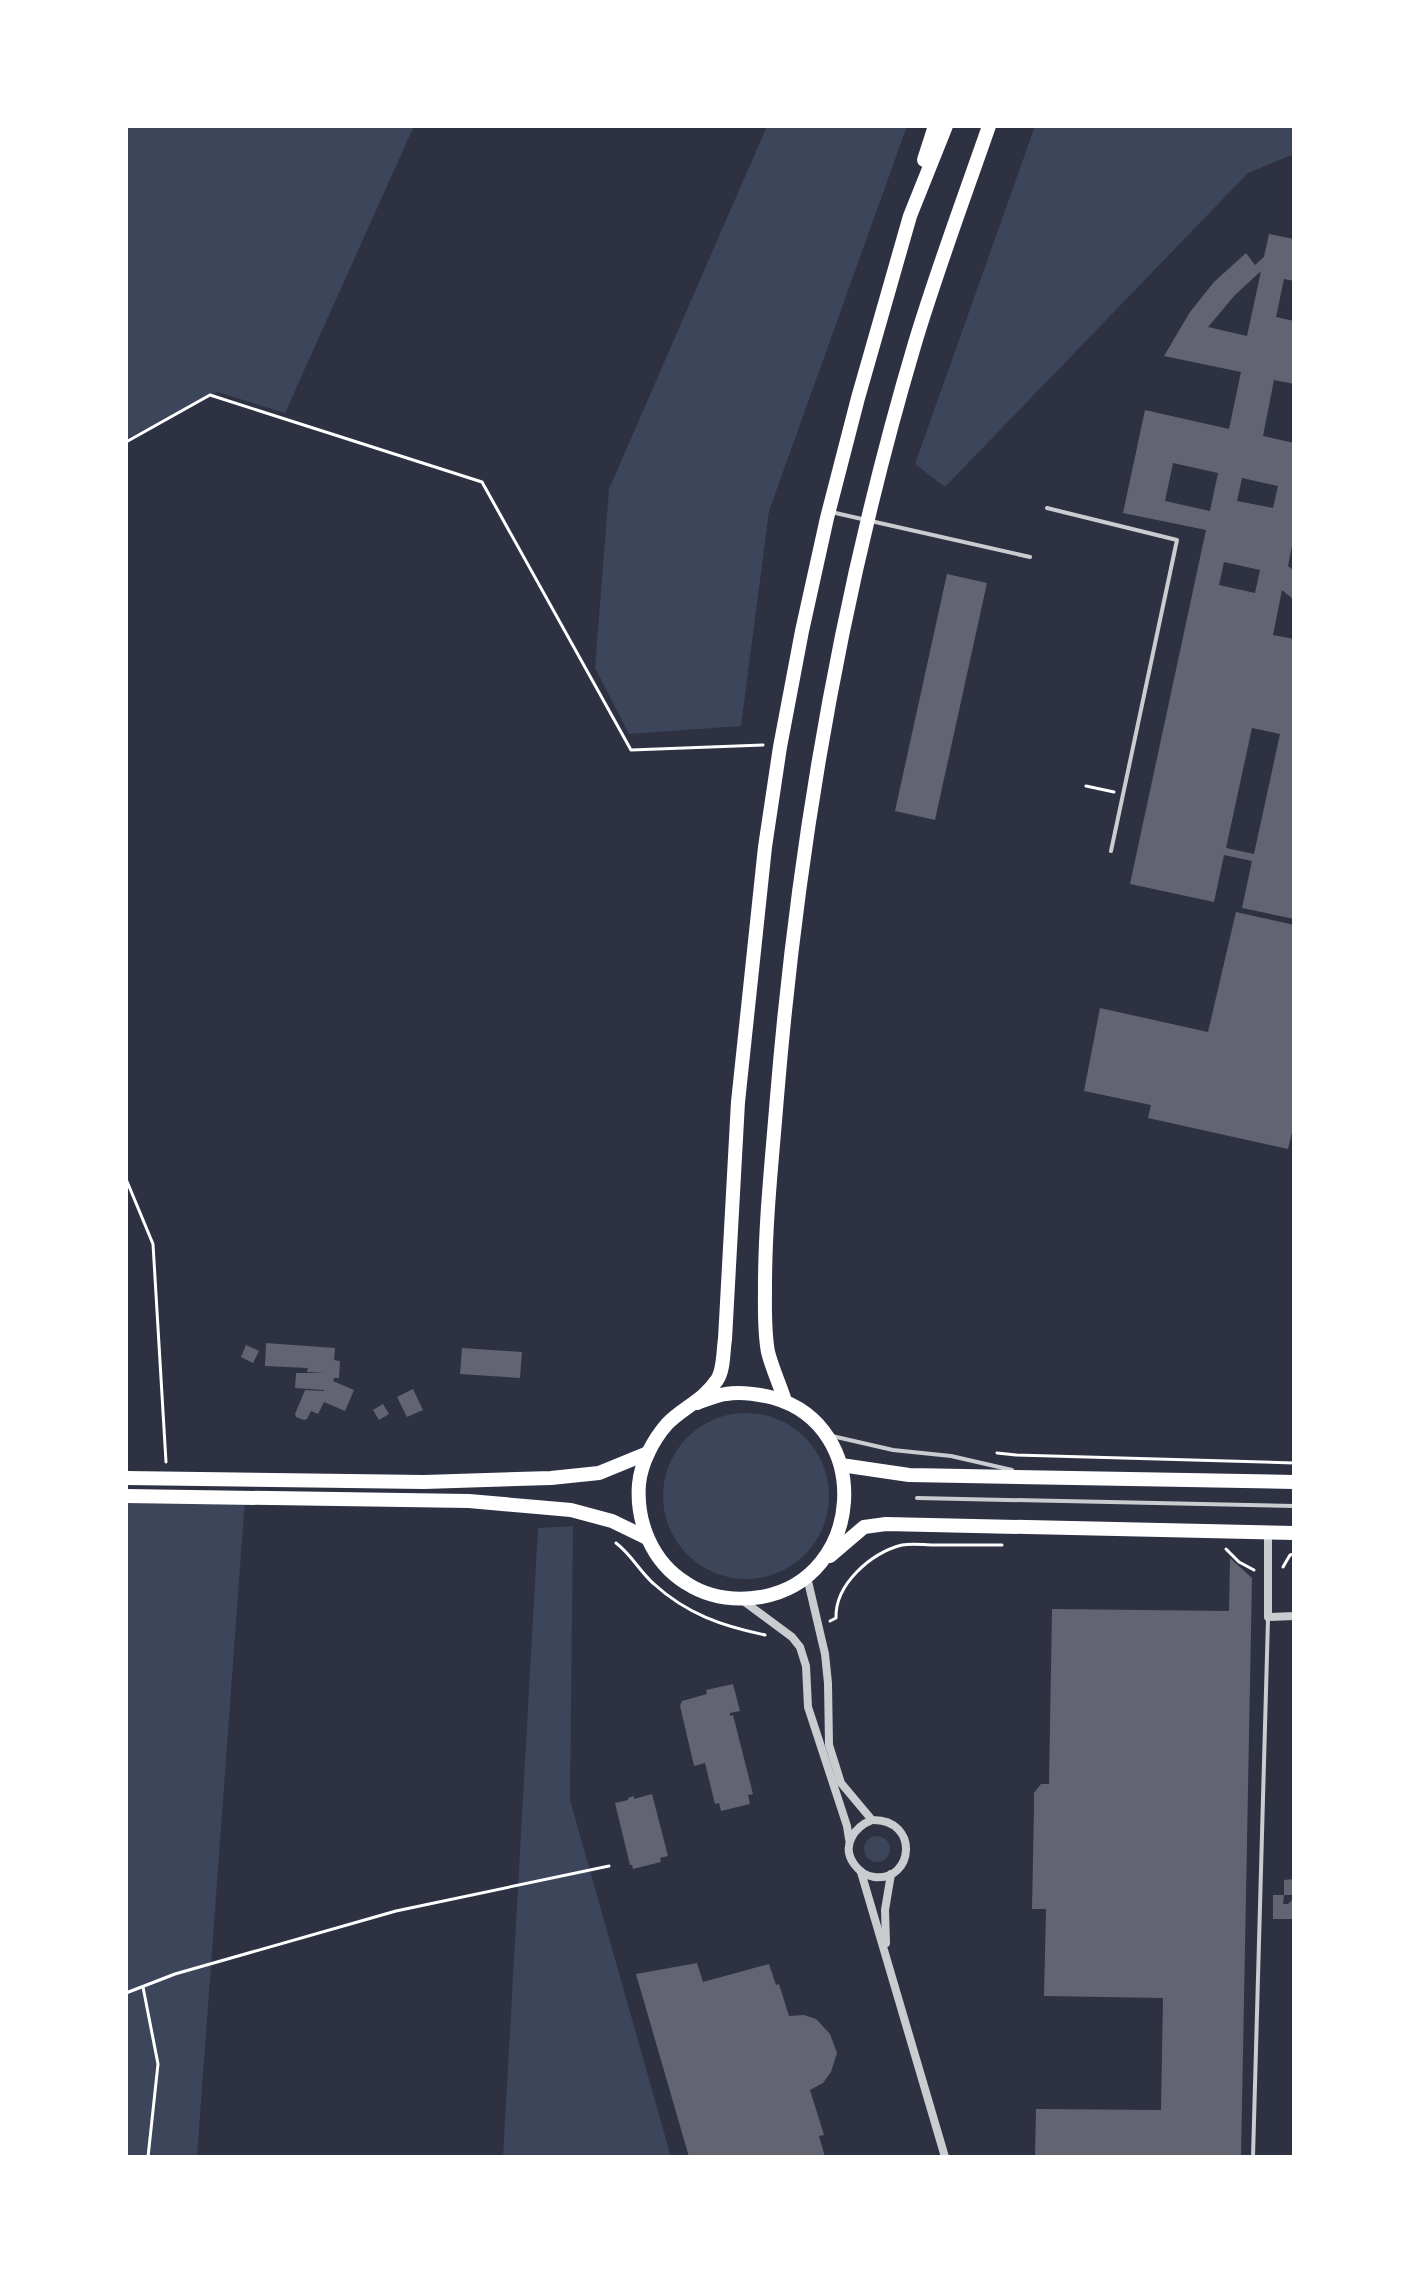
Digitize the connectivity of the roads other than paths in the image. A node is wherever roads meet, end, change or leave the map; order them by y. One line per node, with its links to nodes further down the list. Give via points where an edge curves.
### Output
1 (935, 126): 4 (main road)
2 (946, 126): 4 (main road)
3 (989, 126): 7 (main road, via 915,344)
4 (920, 193): 6 (main road)
5 (1047, 508): 9 (lane, via 1177,540)
6 (829, 511): 7 (lane); 11 (main road, via 802,631 765,847 738,1102 725,1339 719,1378)
7 (868, 521): 8 (lane); 10 (main road, via 820,749 784,1012 765,1248 765,1324 768,1352)
8 (1030, 557)
9 (1111, 851)
10 (785, 1401): 11 (main road, via 741,1393); 12 (main road)
11 (697, 1403): 13 (main road, via 668,1423)
12 (826, 1435): 14 (main road); 15 (lane)
13 (648, 1453): 16 (main road, via 599,1473 562,1477 424,1482); 23 (main road, via 639,1481 639,1510)
14 (841, 1465): 15 (main road, via 909,1475); 24 (main road, via 846,1500 839,1534)
15 (1038, 1476): 17 (main road)
16 (126, 1478)
17 (1294, 1482)
18 (126, 1496): 23 (main road, via 469,1501 571,1510)
19 (917, 1498): 20 (lane)
20 (1294, 1506)
21 (1268, 1532): 22 (main road); 24 (main road, via 886,1524 864,1527); 28 (street)
22 (1294, 1533)
23 (647, 1538): 26 (main road, via 662,1563 685,1583 712,1596)
24 (820, 1564): 25 (main road)
25 (807, 1577): 26 (main road, via 777,1594); 29 (street, via 825,1654 829,1745 841,1783)
26 (742, 1600): 30 (street, via 800,1647 808,1707)
27 (1294, 1616): 28 (street)
28 (1268, 1617): 37 (lane)
29 (872, 1820): 30 (street, via 856,1829); 32 (street, via 890,1823 904,1836 903,1863)
30 (849, 1845): 31 (street, via 851,1861)
31 (861, 1872): 32 (street); 33 (street)
32 (891, 1874): 33 (street, via 885,1920)
33 (888, 1964): 36 (street)
34 (1294, 2148): 35 (lane)
35 (1294, 2155)
36 (945, 2157)
37 (1253, 2157)

